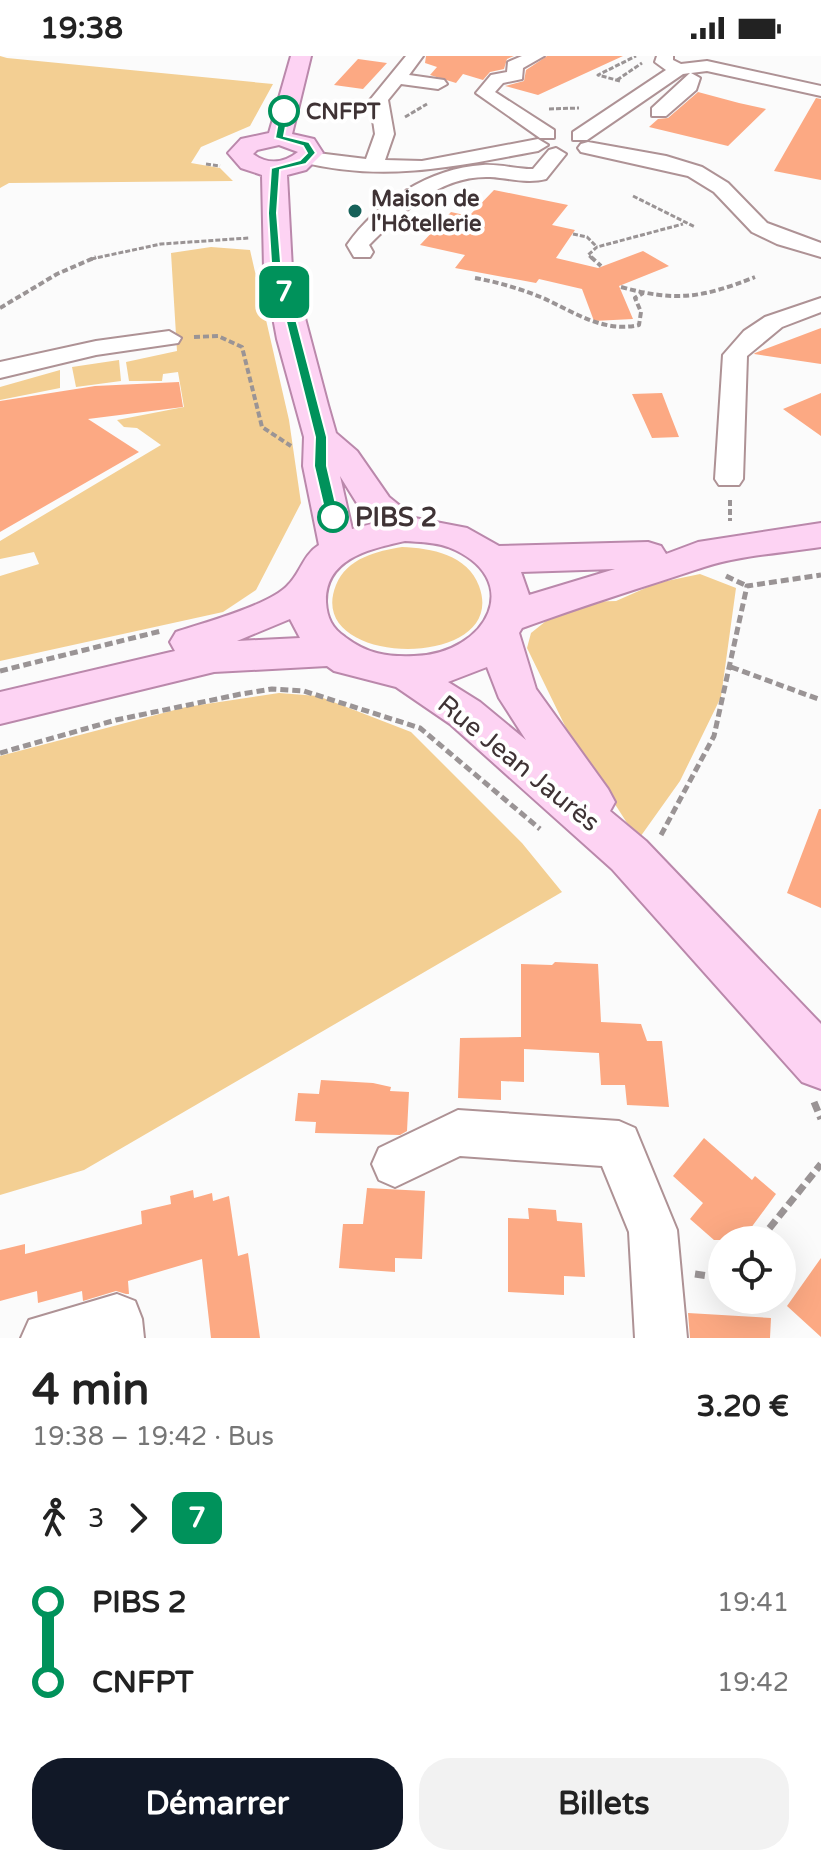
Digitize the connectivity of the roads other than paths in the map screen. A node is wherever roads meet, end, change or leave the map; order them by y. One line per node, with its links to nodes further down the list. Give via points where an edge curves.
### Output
1 (301, 56): 9 (main road)
2 (415, 56): 5 (street)
3 (536, 56): 11 (street, via 514,66 516,75 497,79 486,95)
4 (691, 68): 7 (street); 8 (street, via 690,86); 10 (street)
5 (396, 78): 6 (street); 13 (street, via 379,100 388,124)
6 (438, 84)
7 (821, 91)
8 (659, 112)
9 (279, 138): 12 (main road, via 306,144); 14 (main road, via 249,144 240,153 246,163)
10 (584, 142): 11 (street); 15 (street, via 705,175 753,224)
11 (547, 145): 13 (street, via 437,165); 16 (street, via 539,175 484,171 426,185 361,241)
12 (309, 158): 13 (street); 14 (main road)
13 (372, 166)
14 (275, 168): 20 (main road, via 276,262)
15 (821, 250)
16 (362, 252)
17 (821, 305): 21 (street, via 768,324 735,355)
18 (169, 338): 19 (street)
19 (0, 370)
20 (309, 443): 22 (main road, via 345,458 376,505); 24 (main road, via 320,466)
21 (729, 479)
22 (405, 529): 24 (main road, via 381,531); 26 (main road, via 468,542)
23 (821, 535): 25 (main road)
24 (338, 547): 27 (main road, via 309,577)
25 (698, 555): 26 (main road); 28 (main road, via 572,594)
26 (492, 559): 28 (main road, via 510,586)
27 (303, 595): 29 (main road, via 314,634); 31 (main road, via 223,632)
28 (504, 626): 30 (main road, via 484,651 462,663); 33 (main road, Rue Jean Jaurès, via 510,678 520,698)
29 (331, 651): 30 (main road, via 365,668); 32 (main road, via 214,657)
30 (408, 674): 33 (main road, Rue Jean Jaurès)
31 (0, 689)
32 (0, 708)
33 (640, 849): 34 (main road, Rue Jean Jaurès)
34 (815, 1077)
35 (395, 1164): 38 (street, via 458,1133 619,1144 653,1230)
36 (47, 1338): 37 (street, via 117,1319)
37 (118, 1338)
38 (661, 1338)

